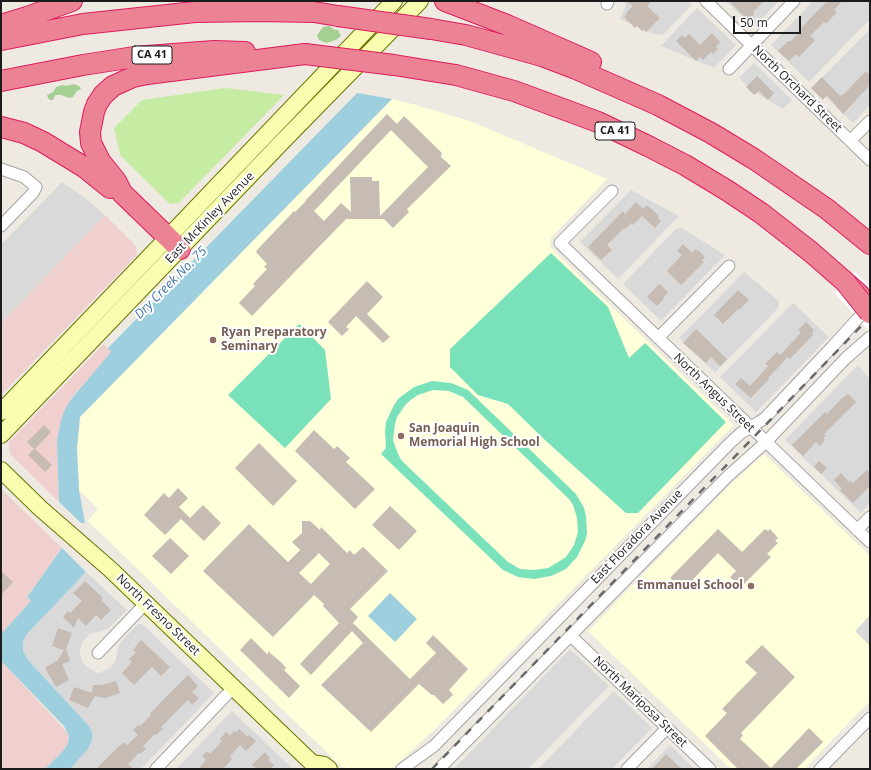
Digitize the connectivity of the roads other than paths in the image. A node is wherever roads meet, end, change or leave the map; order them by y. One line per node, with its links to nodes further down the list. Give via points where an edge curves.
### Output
1 (72, 1): 7 (highway)
2 (394, 1): 22 (main road, East McKinley Avenue)
3 (420, 1): 22 (main road, East McKinley Avenue, via 281,143)
4 (706, 1): 9 (street, North Orchard Street)
5 (794, 1): 9 (street)
6 (449, 3): 20 (highway, via 487,16 554,45 739,136 792,177)
7 (1, 25)
8 (1, 40): 20 (highway, bridge, via 84,24 195,12 260,11 314,12 466,35 542,56 658,105 711,132)
9 (752, 45): 11 (street); 15 (street, North Orchard Street)
10 (305, 54): 12 (highway, CA 41, via 214,51 134,57); 19 (highway, via 133,76 113,86 97,104 90,132 100,162 116,181); 25 (highway, CA 41, bridge, via 456,75 514,91 598,122 685,165 728,191 812,252)
11 (729, 69)
12 (1, 81)
13 (870, 121): 15 (street)
14 (1, 127): 19 (highway, via 24,133 43,142 84,167 110,188)
15 (850, 141): 16 (street, North Orchard Street)
16 (870, 160)
17 (1, 169): 21 (street, via 24,177 36,187)
18 (612, 191): 29 (street, North Angus Street, via 560,243)
19 (122, 193): 22 (highway)
20 (827, 209): 23 (highway)
21 (1, 226)
22 (174, 243): 30 (main road, East McKinley Avenue); 32 (main road, East McKinley Avenue)
23 (870, 244)
24 (729, 266): 29 (street)
25 (846, 283): 26 (highway, CA 41, bridge); 27 (highway, bridge)
26 (870, 304): 31 (street, East Floradora Avenue, via 765,418)
27 (870, 313)
28 (870, 337): 33 (street, East Floradora Avenue, via 846,358)
29 (658, 338): 31 (street, North Angus Street)
30 (1, 412)
31 (750, 427): 33 (street, North Angus Street); 47 (street, East Floradora Avenue, via 713,459 434,746)
32 (1, 436)
33 (766, 442): 36 (street, North Angus Street); 39 (street, East Floradora Avenue, via 727,477)
34 (1, 470): 38 (main road, North Fresno Street)
35 (870, 517): 36 (street)
36 (857, 530): 37 (street, North Angus Street)
37 (870, 542)
38 (146, 603): 40 (street); 41 (main road, North Fresno Street)
39 (571, 636): 43 (street, North Mariposa Street); 48 (street, East Floradora Avenue)
40 (98, 653)
41 (233, 688): 44 (main road, North Fresno Street); 45 (street)
42 (870, 718): 51 (street)
43 (667, 728): 49 (street); 50 (street, North Mariposa Street)
44 (310, 767): 46 (main road, North Fresno Street, via 324,765)
45 (156, 769)
46 (329, 769)
47 (402, 769)
48 (439, 769)
49 (627, 769)
50 (710, 769)
51 (820, 769)

